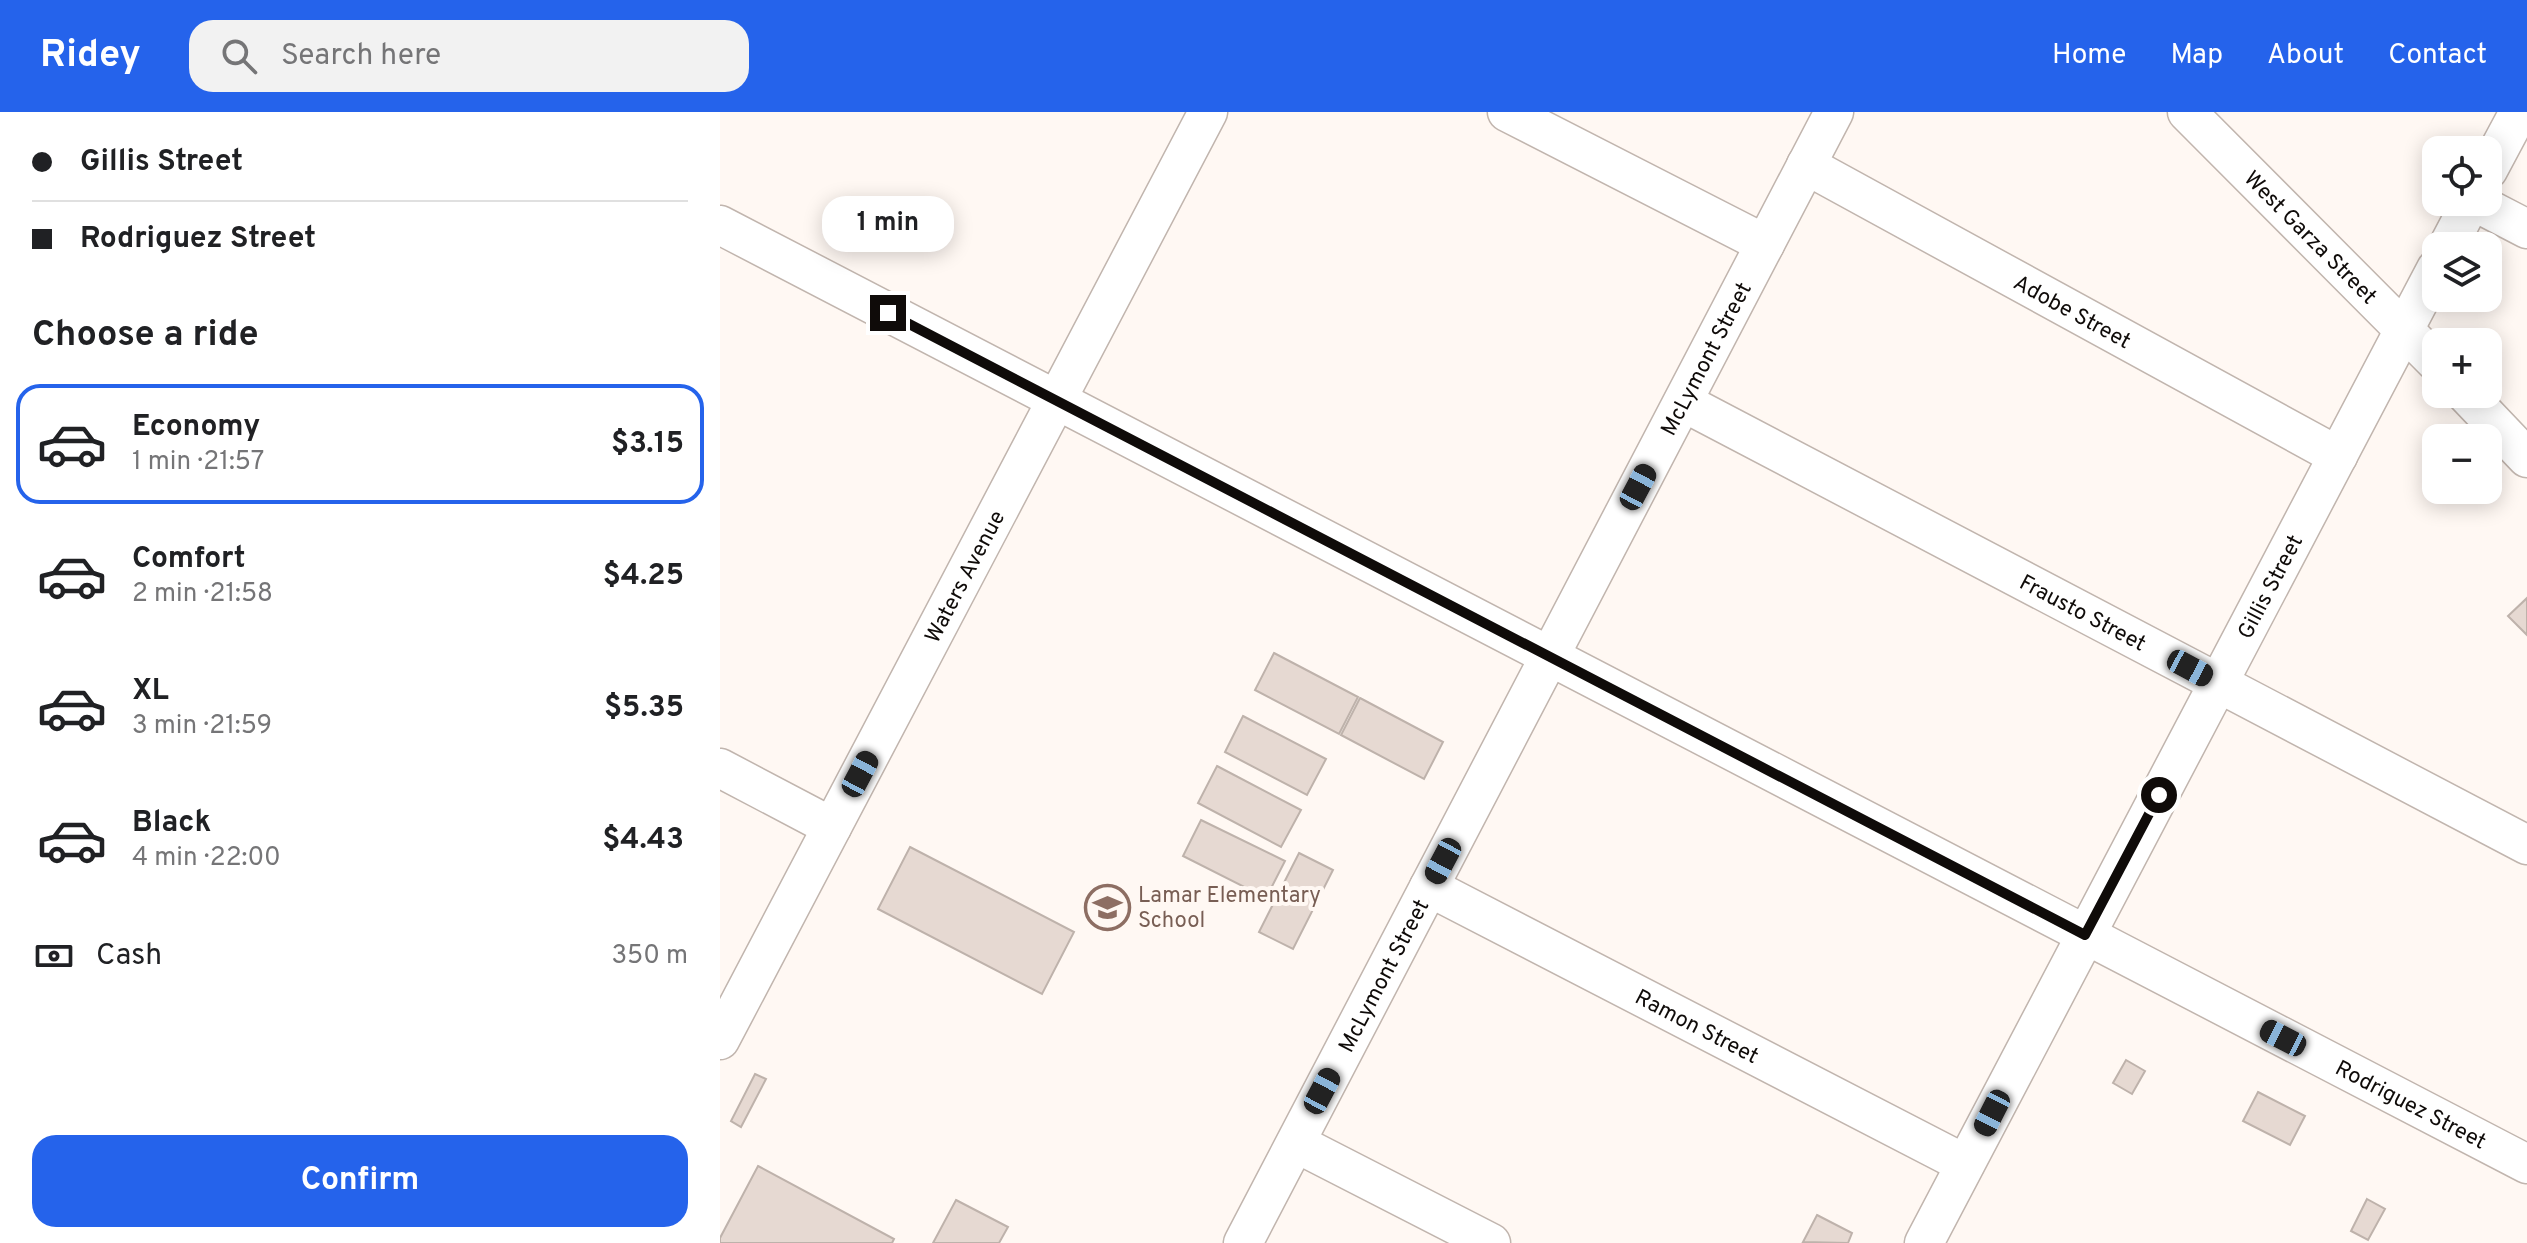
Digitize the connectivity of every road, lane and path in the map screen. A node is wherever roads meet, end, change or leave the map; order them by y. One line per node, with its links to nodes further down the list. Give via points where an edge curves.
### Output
1 (1208, 112): 15 (street, Waters Avenue)
2 (1507, 112): 11 (street)
3 (1834, 112): 7 (street, McLymont Street)
4 (2187, 112): 13 (street, West Garza Street)
5 (2519, 112): 6 (street)
6 (2502, 144)
7 (1806, 165): 11 (street, McLymont Street); 18 (street, Adobe Street)
8 (2501, 216): 10 (street)
9 (720, 225): 15 (street, Rodriguez Street)
10 (2527, 229)
11 (1765, 244): 16 (street, McLymont Street)
12 (2422, 296): 13 (street, Gillis Street)
13 (2405, 329): 14 (street, West Garza Street); 18 (street, Gillis Street)
14 (2422, 347)
15 (1057, 400): 20 (street, Rodriguez Street); 23 (street, Waters Avenue)
16 (1683, 402): 20 (street, McLymont Street); 21 (street, Frausto Street)
17 (2479, 408): 19 (street)
18 (2338, 456): 21 (street, Gillis Street)
19 (2527, 458)
20 (1549, 656): 25 (street, McLymont Street); 26 (street, Rodriguez Street)
21 (2218, 683): 24 (street, Frausto Street); 26 (street, Gillis Street)
22 (720, 768): 23 (street)
23 (832, 827): 27 (street, Waters Avenue)
24 (2527, 845)
25 (1429, 887): 28 (street, McLymont Street); 29 (street, Ramon Street)
26 (2085, 935): 29 (street, Gillis Street); 30 (street, Rodriguez Street)
27 (720, 1040)
28 (1296, 1143): 31 (street, McLymont Street); 32 (street)
29 (1965, 1164): 33 (street, Gillis Street)
30 (2527, 1164)
31 (1243, 1243)
32 (1491, 1243)
33 (1924, 1243)

